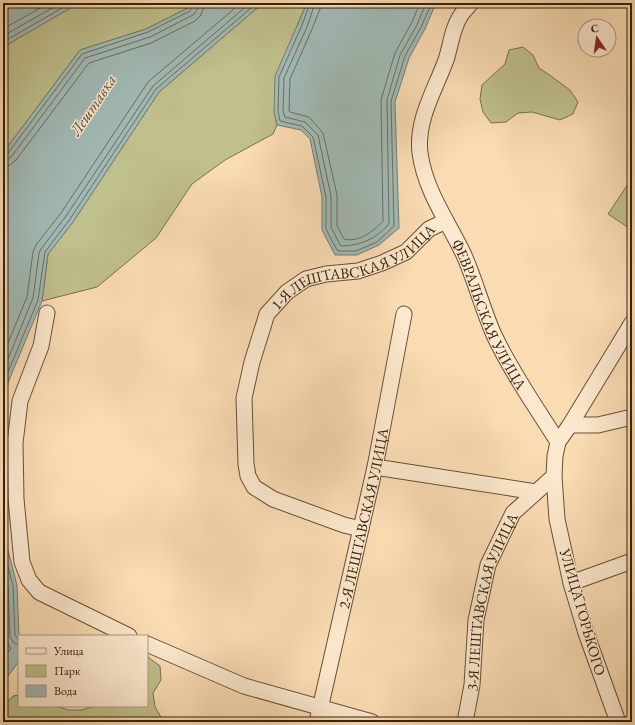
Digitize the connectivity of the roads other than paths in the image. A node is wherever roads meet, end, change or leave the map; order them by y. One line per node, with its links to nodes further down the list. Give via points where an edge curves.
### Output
1 (471, 3): 2 (street, ФЕВРАЛЬСКАЯ УЛИЦА, via 461,15 452,37 421,126 420,151 424,176)
2 (446, 221): 8 (street, ФЕВРАЛЬСКАЯ УЛИЦА, via 463,253 509,365); 12 (street, 1-Я ЛЕШТАВСКАЯ УЛИЦА, via 429,229 406,252 382,263 358,271 306,279 287,292 267,314 252,362 244,398 246,464 248,476 254,487 273,499)
3 (47, 314): 15 (street, via 41,346 20,401 15,443 16,499 22,562 29,580 39,592)
4 (404, 314): 9 (street, 2-Я ЛЕШТАВСКАЯ УЛИЦА)
5 (632, 323): 7 (street)
6 (632, 417): 7 (street, via 598,425)
7 (570, 425): 8 (street)
8 (558, 442): 10 (street, УЛИЦА ГОРЬКОГО)
9 (375, 467): 11 (street); 12 (street, 2-Я ЛЕШТАВСКАЯ УЛИЦА)
10 (554, 476): 11 (street, 3-Я ЛЕШТАВСКАЯ УЛИЦА); 14 (street, УЛИЦА ГОРЬКОГО, via 557,519)
11 (536, 492): 19 (street, 3-Я ЛЕШТАВСКАЯ УЛИЦА, via 513,513 488,565 476,620 472,685)
12 (361, 529): 17 (street, 2-Я ЛЕШТАВСКАЯ УЛИЦА)
13 (632, 561): 14 (street)
14 (571, 583): 20 (street, УЛИЦА ГОРЬКОГО)
15 (127, 635)
16 (148, 644): 17 (street)
17 (318, 715): 18 (street)
18 (372, 722)
19 (465, 722)
20 (618, 722)

